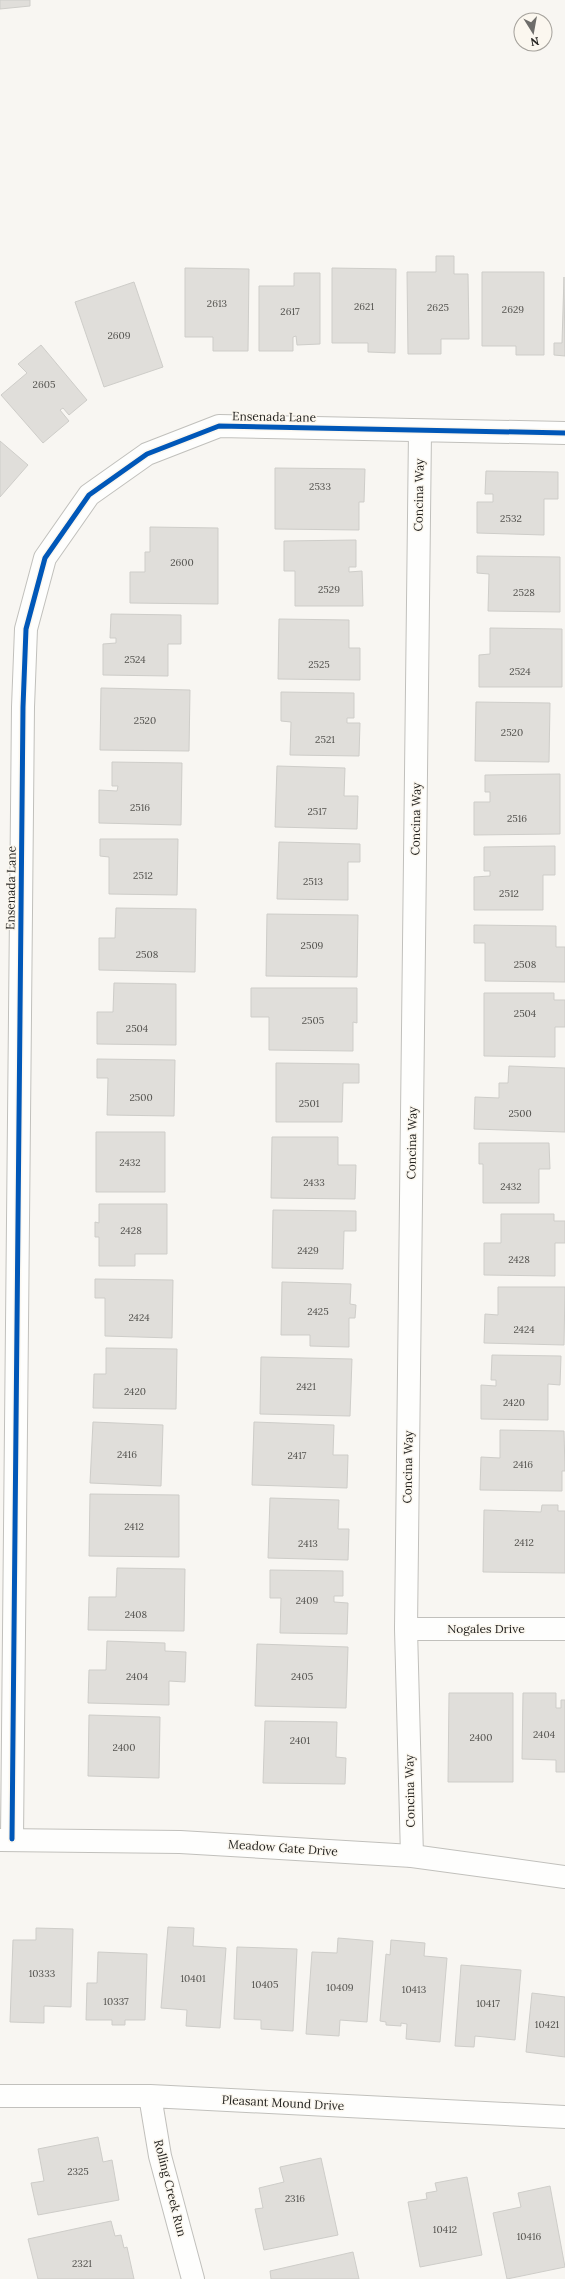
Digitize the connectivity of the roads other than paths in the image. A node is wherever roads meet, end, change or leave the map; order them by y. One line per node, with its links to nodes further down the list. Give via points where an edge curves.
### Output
1 (420, 431): 2 (street, Ensenada Lane); 3 (street, Concina Way); 5 (street, Ensenada Lane, via 219,426 147,454 89,495 45,558 26,629 23,707)
2 (565, 433)
3 (406, 1629): 4 (street, Nogales Drive); 6 (street, Concina Way)
4 (565, 1629)
5 (6, 1840): 6 (street, Meadow Gate Drive, via 180,1842)
6 (412, 1856): 7 (street, Meadow Gate Drive)
7 (565, 1877)
8 (0, 2096): 9 (street, Pleasant Mound Drive)
9 (150, 2096): 10 (street, Pleasant Mound Drive); 11 (street, Rolling Creek Run, via 160,2156)
10 (565, 2117)
11 (193, 2279)

